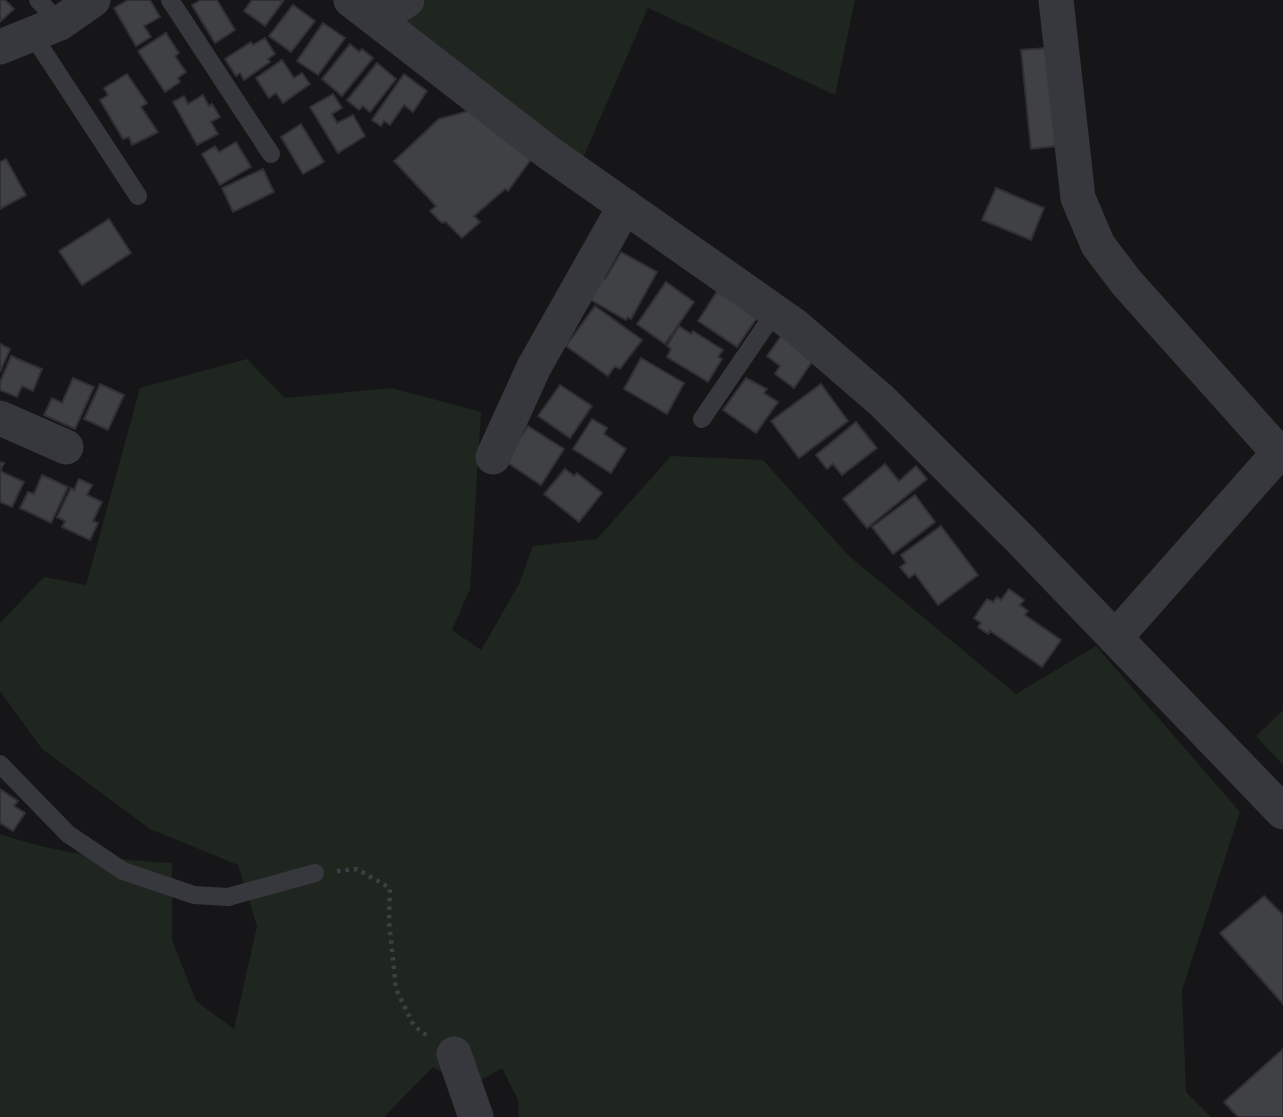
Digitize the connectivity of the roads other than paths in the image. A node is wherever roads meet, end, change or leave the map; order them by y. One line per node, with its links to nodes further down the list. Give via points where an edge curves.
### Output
1 (93, 0): 6 (street)
2 (170, 0): 8 (lane)
3 (407, 0): 5 (street)
4 (1056, 0): 15 (street, via 1078,198 1098,245 1126,282)
5 (364, 10): 10 (street)
6 (44, 19): 7 (street); 9 (lane)
7 (0, 47)
8 (271, 154)
9 (138, 196)
10 (625, 206): 11 (street); 16 (street, via 534,367)
11 (775, 312): 13 (lane); 17 (street, via 882,401)
12 (0, 418): 14 (street)
13 (702, 419)
14 (66, 447)
15 (1281, 451): 17 (street)
16 (492, 457)
17 (1115, 638): 19 (street)
18 (0, 764): 20 (lane, via 68,834 122,871 194,895 228,897)
19 (1283, 812)
20 (315, 873)
21 (454, 1054): 22 (street)
22 (476, 1117)

